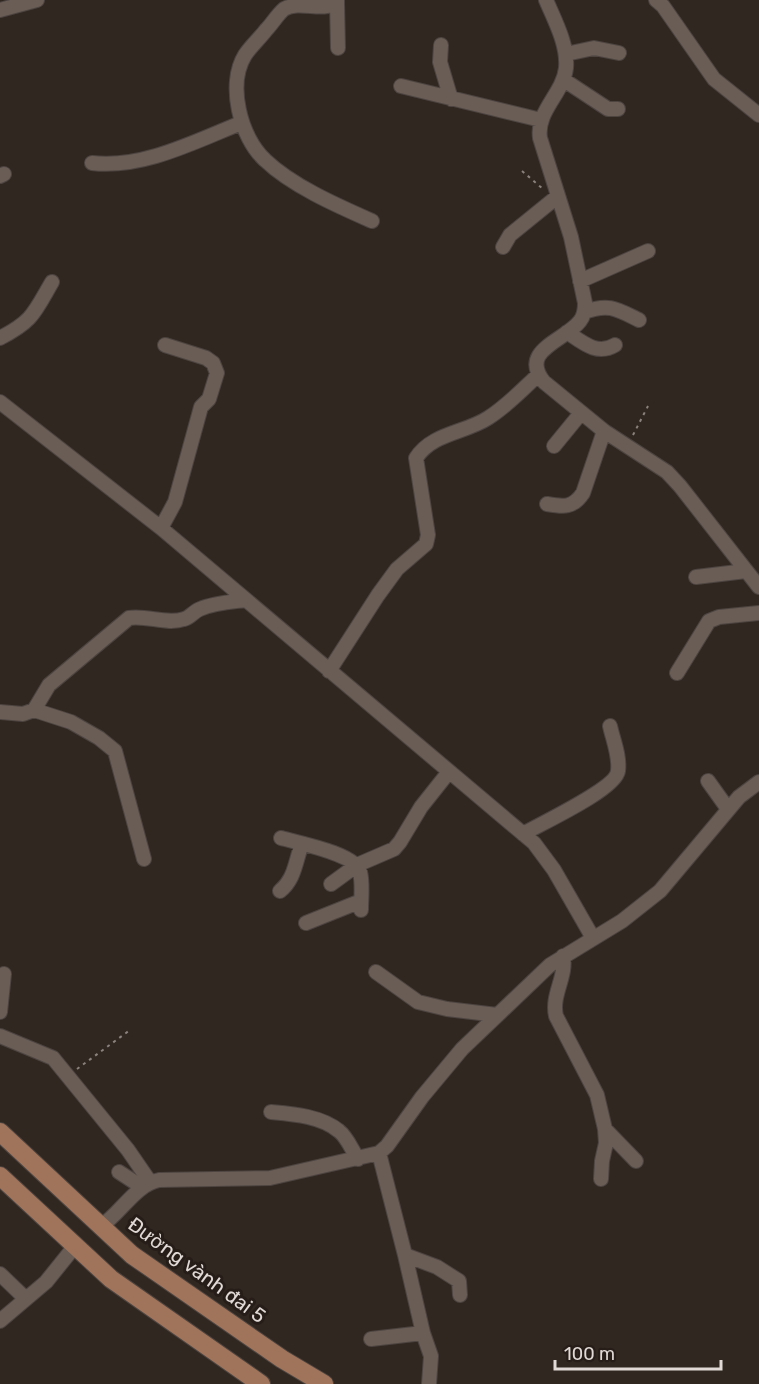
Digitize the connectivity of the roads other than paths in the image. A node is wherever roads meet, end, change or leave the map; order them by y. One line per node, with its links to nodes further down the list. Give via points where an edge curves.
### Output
1 (37, 0): 5 (street)
2 (546, 0): 9 (street)
3 (337, 1): 7 (street); 16 (street, via 330,7 302,3 285,8 245,55 237,90)
4 (663, 2): 14 (street, via 714,79)
5 (0, 9)
6 (441, 45): 12 (street, via 440,62)
7 (338, 48)
8 (619, 53): 9 (street, via 594,48)
9 (566, 54): 10 (street)
10 (564, 80): 13 (street, via 608,109); 15 (street)
11 (401, 86): 12 (street)
12 (451, 99): 15 (street)
13 (618, 109)
14 (759, 115)
15 (541, 120): 18 (street, via 538,128)
16 (241, 123): 17 (street, via 177,149 126,163); 19 (street, via 264,160 285,176 337,206)
17 (92, 163)
18 (556, 197): 20 (street, via 510,235); 22 (street, via 571,237)
19 (372, 220)
20 (503, 247)
21 (648, 251): 22 (street)
22 (580, 281): 24 (street)
23 (52, 282): 27 (street, via 27,322)
24 (584, 312): 25 (street, via 612,307); 26 (street)
25 (639, 320)
26 (567, 333): 29 (street, via 590,348 603,350); 30 (street, via 543,349 537,358)
27 (0, 338)
28 (165, 345): 36 (street, via 206,358 217,374 209,399 201,407 176,502)
29 (615, 345)
30 (538, 375): 32 (street); 42 (street, via 487,420 421,449 416,458 428,535 426,544 397,569)
31 (0, 402): 36 (street)
32 (581, 412): 33 (street); 34 (street)
33 (604, 431): 35 (street, via 584,493 566,507); 37 (street, via 667,472)
34 (554, 446)
35 (547, 504)
36 (161, 528): 40 (street)
37 (746, 571): 38 (street); 39 (street)
38 (696, 577)
39 (759, 587)
40 (246, 600): 42 (street); 44 (street, via 198,610 186,619 129,618 49,685)
41 (759, 613): 43 (street, via 719,616 709,621)
42 (329, 671): 47 (street)
43 (677, 673)
44 (34, 710): 45 (street, via 23,714); 54 (street, via 71,722 115,751)
45 (0, 712)
46 (609, 726): 51 (street, via 617,753 618,773 614,781)
47 (448, 773): 51 (street); 55 (street, via 394,849)
48 (708, 781): 50 (street)
49 (759, 782): 50 (street)
50 (728, 809): 59 (street, via 660,891)
51 (523, 834): 59 (street, via 545,856)
52 (281, 838): 53 (street)
53 (302, 844): 55 (street); 57 (street, via 293,877)
54 (144, 859)
55 (357, 865): 56 (street); 58 (street, via 361,874 361,905)
56 (331, 884)
57 (280, 891)
58 (306, 923)
59 (593, 938): 60 (street)
60 (562, 956): 64 (street); 67 (street, via 564,970 555,1000 556,1016 592,1085)
61 (376, 972): 64 (street, via 418,1002)
62 (4, 975): 63 (street)
63 (0, 1012)
64 (497, 1016): 69 (street, via 453,1059)
65 (0, 1036): 75 (street, via 53,1058 128,1149)
66 (271, 1112): 70 (street, via 318,1120 340,1131)
67 (605, 1129): 71 (street); 74 (street)
68 (0, 1132): 76 (main road, Đường vành đai 5)
69 (379, 1153): 70 (street); 78 (street)
70 (358, 1159): 75 (street, via 270,1178)
71 (636, 1161)
72 (120, 1172): 75 (street)
73 (0, 1176): 77 (main road)
74 (601, 1179)
75 (146, 1185): 76 (street)
76 (101, 1226): 86 (main road, Đường vành đai 5, via 132,1255)
77 (75, 1246): 81 (street, via 46,1282); 85 (main road, via 111,1279)
78 (405, 1255): 80 (street, via 437,1267 459,1281); 83 (street)
79 (0, 1274): 81 (street)
80 (460, 1295)
81 (26, 1299): 82 (street)
82 (0, 1321)
83 (423, 1333): 84 (street); 87 (street, via 431,1356)
84 (371, 1339)
85 (261, 1384)
86 (324, 1384)
87 (429, 1384)

